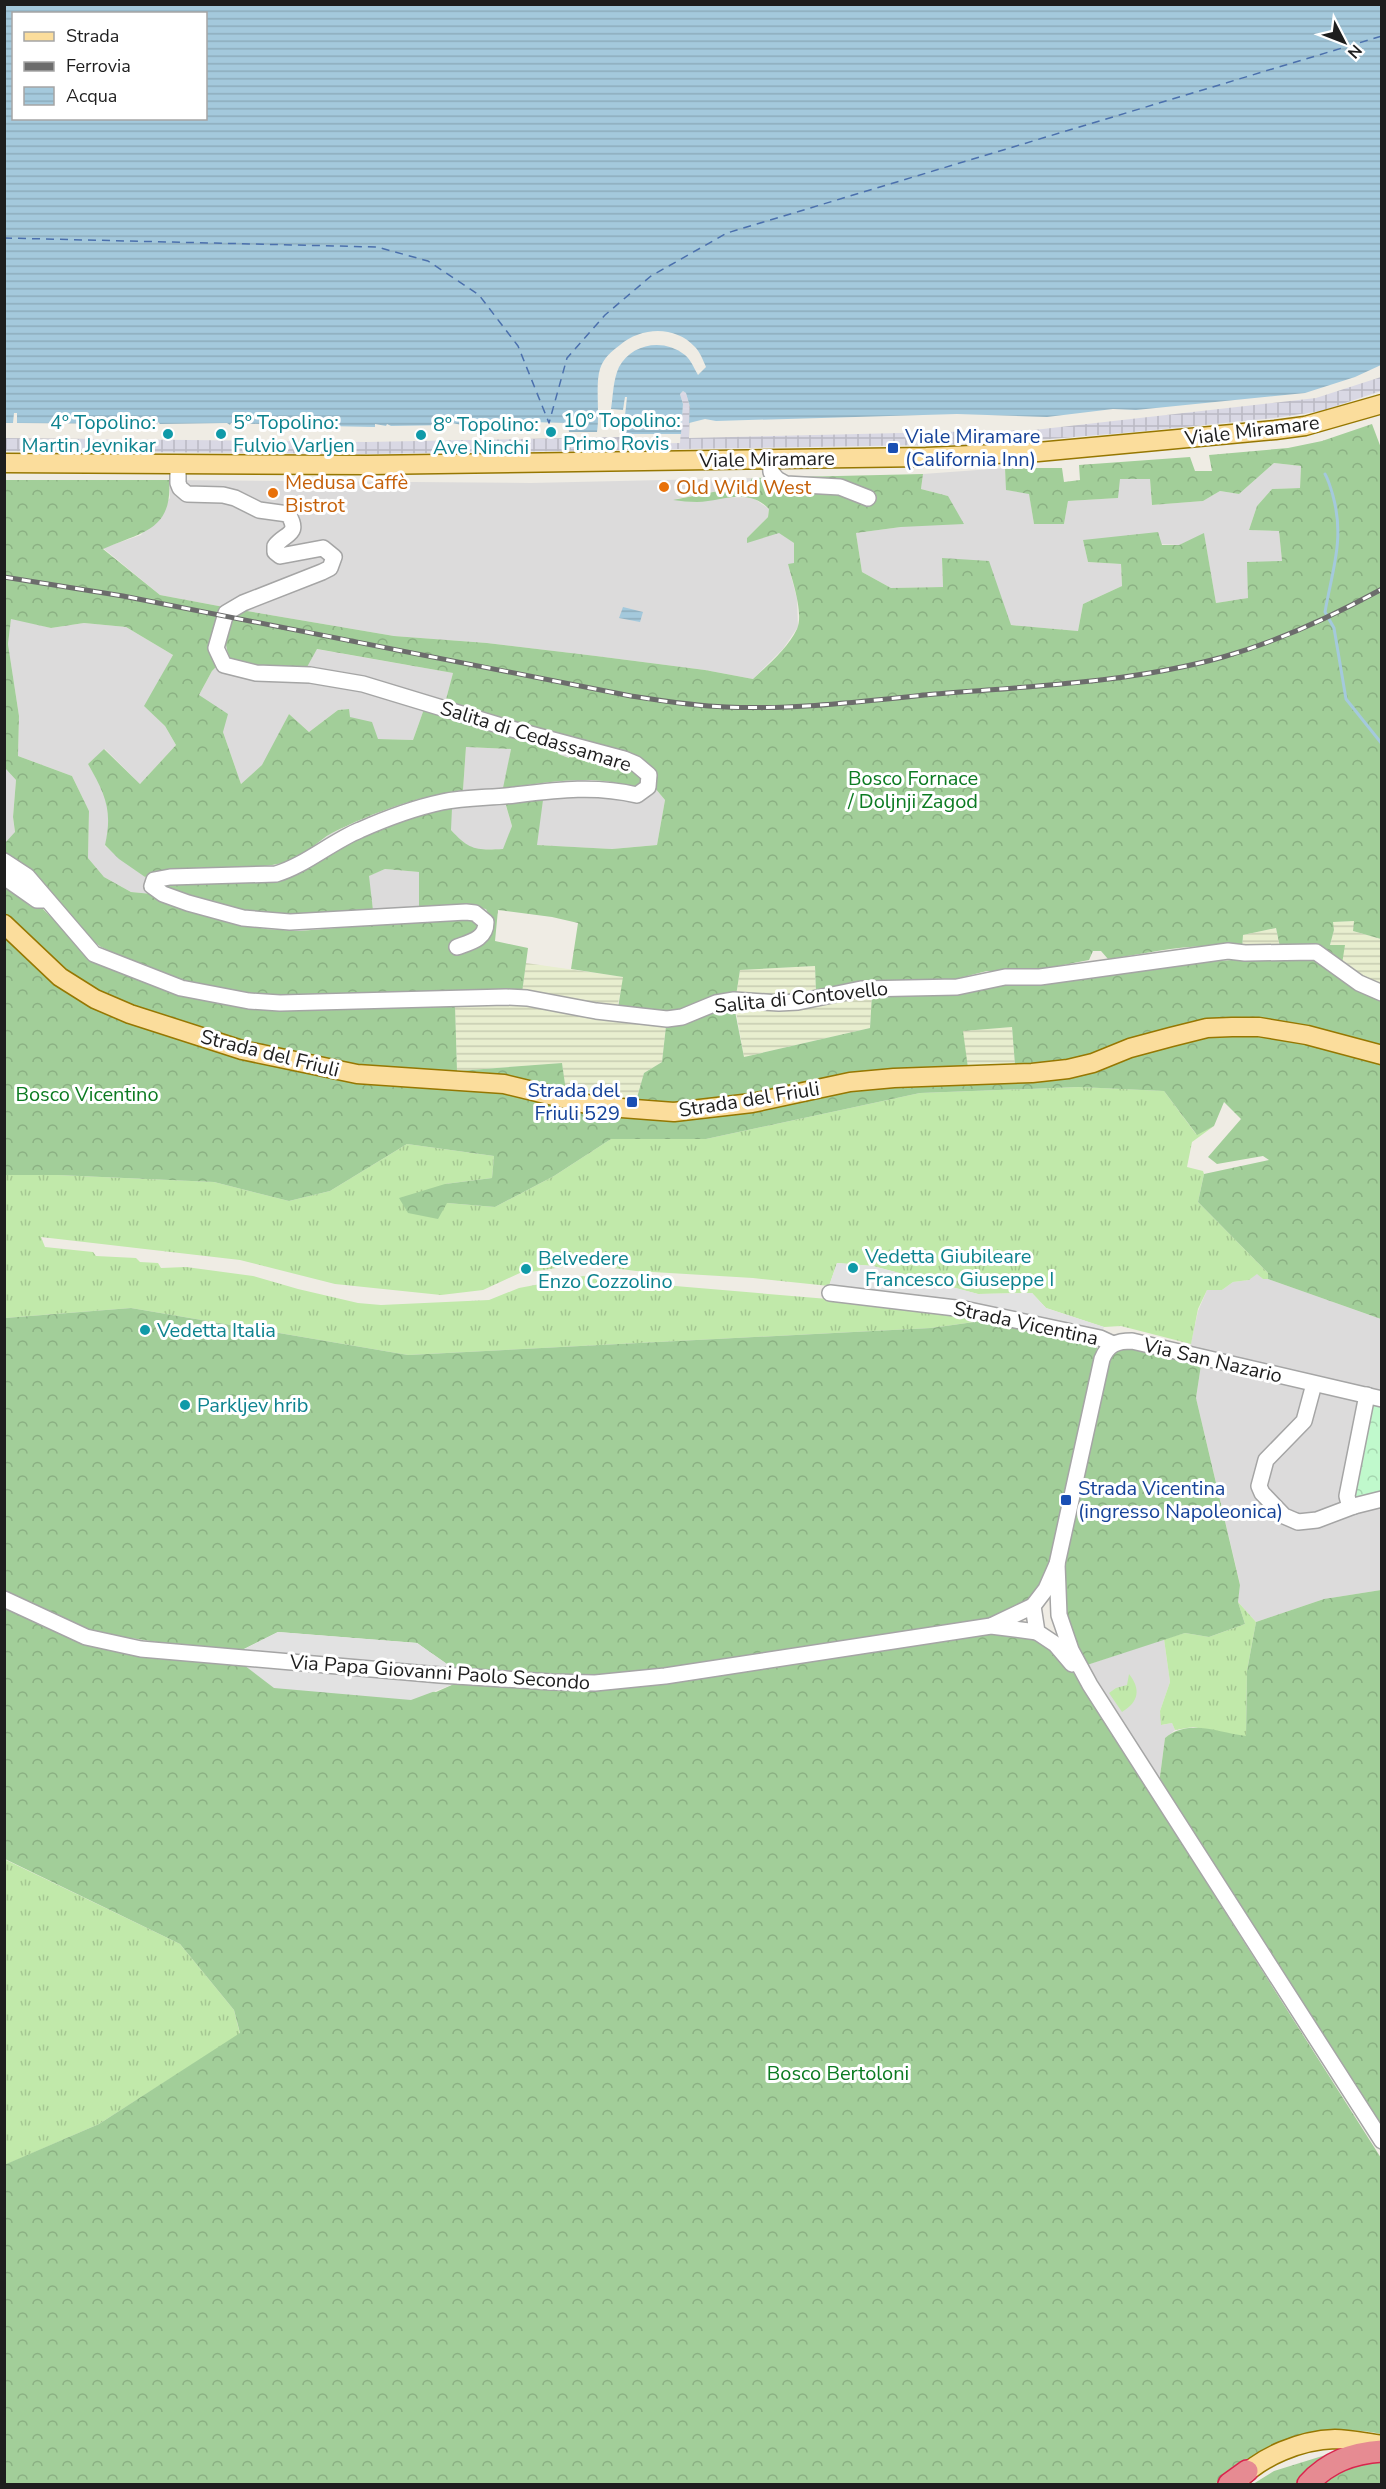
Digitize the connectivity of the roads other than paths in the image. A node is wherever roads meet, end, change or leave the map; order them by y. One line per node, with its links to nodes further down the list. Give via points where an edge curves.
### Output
1 (1382, 404): 2 (main road, Viale Miramare, via 1305,426 1060,450 938,457)
2 (770, 459): 4 (main road, Viale Miramare); 5 (street, via 771,472 786,484 840,487)
3 (4, 463): 4 (main road, Viale Miramare)
4 (178, 464): 10 (street, Salita di Cedassamare, via 178,483 187,494 223,495 259,510 288,514 293,527 291,534 275,546 280,556 323,548 334,557 330,568 226,613 216,648 224,665 256,673 310,675 363,684 624,759 649,775 648,787 637,795 582,787 443,802 363,828 336,840 293,869 276,874 170,877 154,880 152,886 188,903 243,918 290,922 466,912 482,917 486,922 483,936)
5 (868, 498)
6 (4, 861): 8 (street, Salita di Contovello, via 27,876)
7 (4, 877): 8 (street, via 37,900)
8 (46, 900): 11 (street, Salita di Contovello, via 94,954 181,988 249,1001 506,997 667,1019 734,1000 798,1002 861,989 957,987 1005,977 1040,977 1228,951 1316,952 1359,983)
9 (4, 924): 12 (main road, Strada del Friuli, via 60,977 95,999 242,1050 357,1074 504,1084 595,1106 674,1112 752,1103 850,1082 1059,1070 1215,1028 1259,1027)
10 (457, 946)
11 (1382, 993)
12 (1382, 1055)
13 (830, 1293): 14 (street, Strada Vicentina, via 964,1309)
14 (1113, 1344): 15 (street, Via San Nazario, via 1132,1341); 19 (street, via 1102,1359)
15 (1314, 1384): 16 (street, Via San Nazario); 18 (street, via 1304,1421 1266,1460 1259,1486 1284,1516 1298,1521 1317,1520)
16 (1374, 1397): 18 (street, Via San Nazario, via 1347,1496)
17 (1382, 1499): 18 (street)
18 (1354, 1506)
19 (1057, 1564): 21 (street); 22 (street)
20 (4, 1599): 23 (street, Via Papa Giovanni Paolo Secondo, via 86,1637 141,1649 563,1683 665,1676)
21 (1033, 1606): 22 (street); 23 (street, Via Papa Giovanni Paolo Secondo); 24 (street)
22 (1059, 1615): 24 (street); 25 (street, via 1071,1650)
23 (991, 1626): 24 (street, Via Papa Giovanni Paolo Secondo)
24 (1037, 1632): 25 (street, via 1055,1644)
25 (1090, 1684): 26 (street)
26 (1382, 2141)
27 (1382, 2445): 29 (main road, via 1337,2439 1298,2445)
28 (1382, 2451): 31 (highway, via 1339,2460)
29 (1241, 2478): 30 (highway)
30 (1229, 2484)
31 (1308, 2484)

